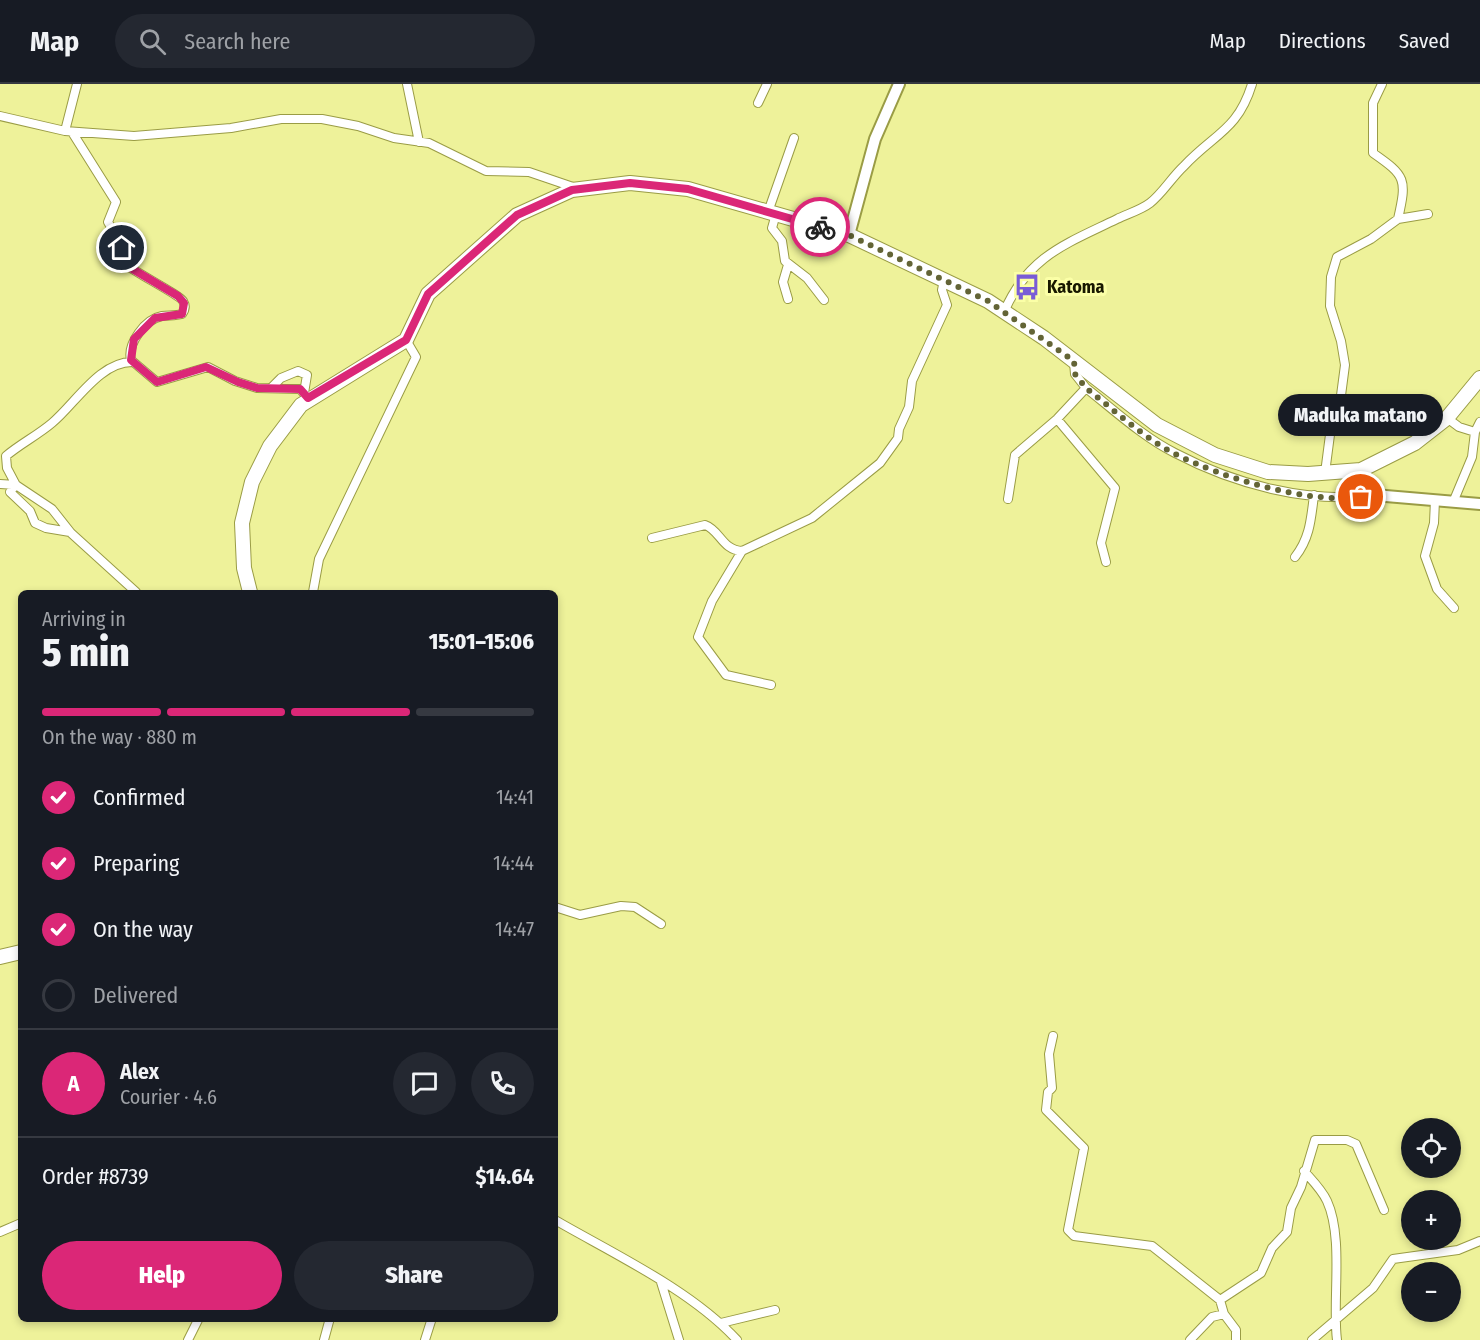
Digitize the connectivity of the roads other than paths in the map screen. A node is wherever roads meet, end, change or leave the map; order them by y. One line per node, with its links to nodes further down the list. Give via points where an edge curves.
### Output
1 (77, 84): 9 (street)
2 (406, 84): 11 (street)
3 (766, 84): 7 (street)
4 (899, 84): 16 (street, via 875,139)
5 (1252, 84): 21 (street, via 1245,107 1228,130 1199,150 1150,203 1077,237 1030,268 1012,292)
6 (1382, 84): 15 (street, via 1373,103 1373,153 1398,171 1404,191)
7 (758, 103)
8 (0, 116): 9 (street)
9 (69, 131): 11 (street, via 139,136 313,118); 24 (street, via 114,198 115,208 108,222 119,245 119,257 180,297 185,308 179,315 155,318 135,338 130,352)
10 (794, 138): 13 (street)
11 (419, 142): 12 (street, via 429,143 486,171 537,173)
12 (580, 189): 13 (highway, via 630,183 688,189); 22 (highway, via 517,215 428,294)
13 (772, 213): 16 (highway); 17 (street, via 772,228 782,241)
14 (1428, 214): 15 (street)
15 (1398, 219): 34 (street, via 1337,257 1331,277 1330,306 1345,365 1340,403 1331,427)
16 (849, 235): 18 (highway)
17 (788, 265): 19 (street, via 783,282); 20 (street, via 807,278)
18 (944, 280): 21 (highway); 45 (street, via 942,290 947,305 912,381 907,413 888,453 818,514)
19 (788, 299)
20 (824, 300)
21 (1004, 312): 23 (highway)
22 (406, 340): 28 (highway); 50 (street, via 417,357 319,559)
23 (1074, 361): 27 (street, via 1075,374); 34 (highway, via 1157,425 1215,455 1268,472)
24 (133, 362): 26 (street, via 157,382 206,367 238,382); 36 (street, via 121,362 106,372 57,419 6,456)
25 (1480, 380): 29 (highway)
26 (271, 388): 28 (street, via 293,387); 28 (street, via 285,375 301,371 307,378)
27 (1086, 388): 30 (street); 37 (street, via 1174,453 1241,481)
28 (306, 395): 49 (highway, via 270,446 252,482 242,523 244,568)
29 (1447, 418): 32 (street); 33 (highway, via 1415,443)
30 (1057, 419): 39 (street, via 1015,455); 47 (street, via 1115,488 1101,543)
31 (1480, 422): 32 (street)
32 (1475, 432): 41 (street, via 1472,458)
33 (1360, 470): 34 (highway); 38 (street)
34 (1326, 473)
35 (0, 484): 36 (street)
36 (16, 485): 43 (street, via 52,508); 43 (street, via 10,492 30,512 34,523)
37 (1314, 495): 38 (street, via 1347,499); 46 (street, via 1311,526)
38 (1374, 495): 40 (street)
39 (1008, 499)
40 (1436, 500): 41 (street); 51 (street, via 1425,556 1437,589)
41 (1454, 500): 42 (street)
42 (1480, 504)
43 (70, 532): 48 (street)
44 (652, 538): 45 (street, via 705,525 727,546)
45 (742, 550): 52 (street, via 712,601 698,637 726,675)
46 (1294, 557)
47 (1106, 562)
48 (134, 590)
49 (250, 590)
50 (313, 590)
51 (1454, 608)
52 (771, 685)
53 (558, 909): 54 (street, via 580,915 621,906 635,907)
54 (661, 924)
55 (18, 953): 56 (highway)
56 (0, 957)
57 (1053, 1036): 65 (street, via 1049,1054 1052,1088 1046,1110 1084,1148 1068,1230 1074,1236 1152,1246)
58 (1304, 1171): 59 (street, via 1315,1140 1353,1141); 65 (street, via 1287,1232 1272,1248 1265,1267); 68 (street, via 1329,1205 1336,1257)
59 (1384, 1210)
60 (558, 1222): 64 (street)
61 (18, 1223): 62 (street)
62 (0, 1232)
63 (1480, 1241): 68 (street, via 1458,1250 1393,1259 1373,1288)
64 (661, 1282): 72 (street); 76 (street)
65 (1220, 1300): 67 (street)
66 (775, 1310): 72 (street)
67 (1224, 1314): 78 (street, via 1212,1317); 79 (street, via 1232,1322)
68 (1337, 1320): 80 (street); 81 (street)
69 (197, 1322): 73 (street)
70 (329, 1322): 74 (street)
71 (431, 1322): 75 (street)
72 (721, 1323): 77 (street)
73 (188, 1340)
74 (324, 1340)
75 (425, 1340)
76 (680, 1340)
77 (737, 1340)
78 (1190, 1340)
79 (1236, 1340)
80 (1312, 1340)
81 (1336, 1340)

